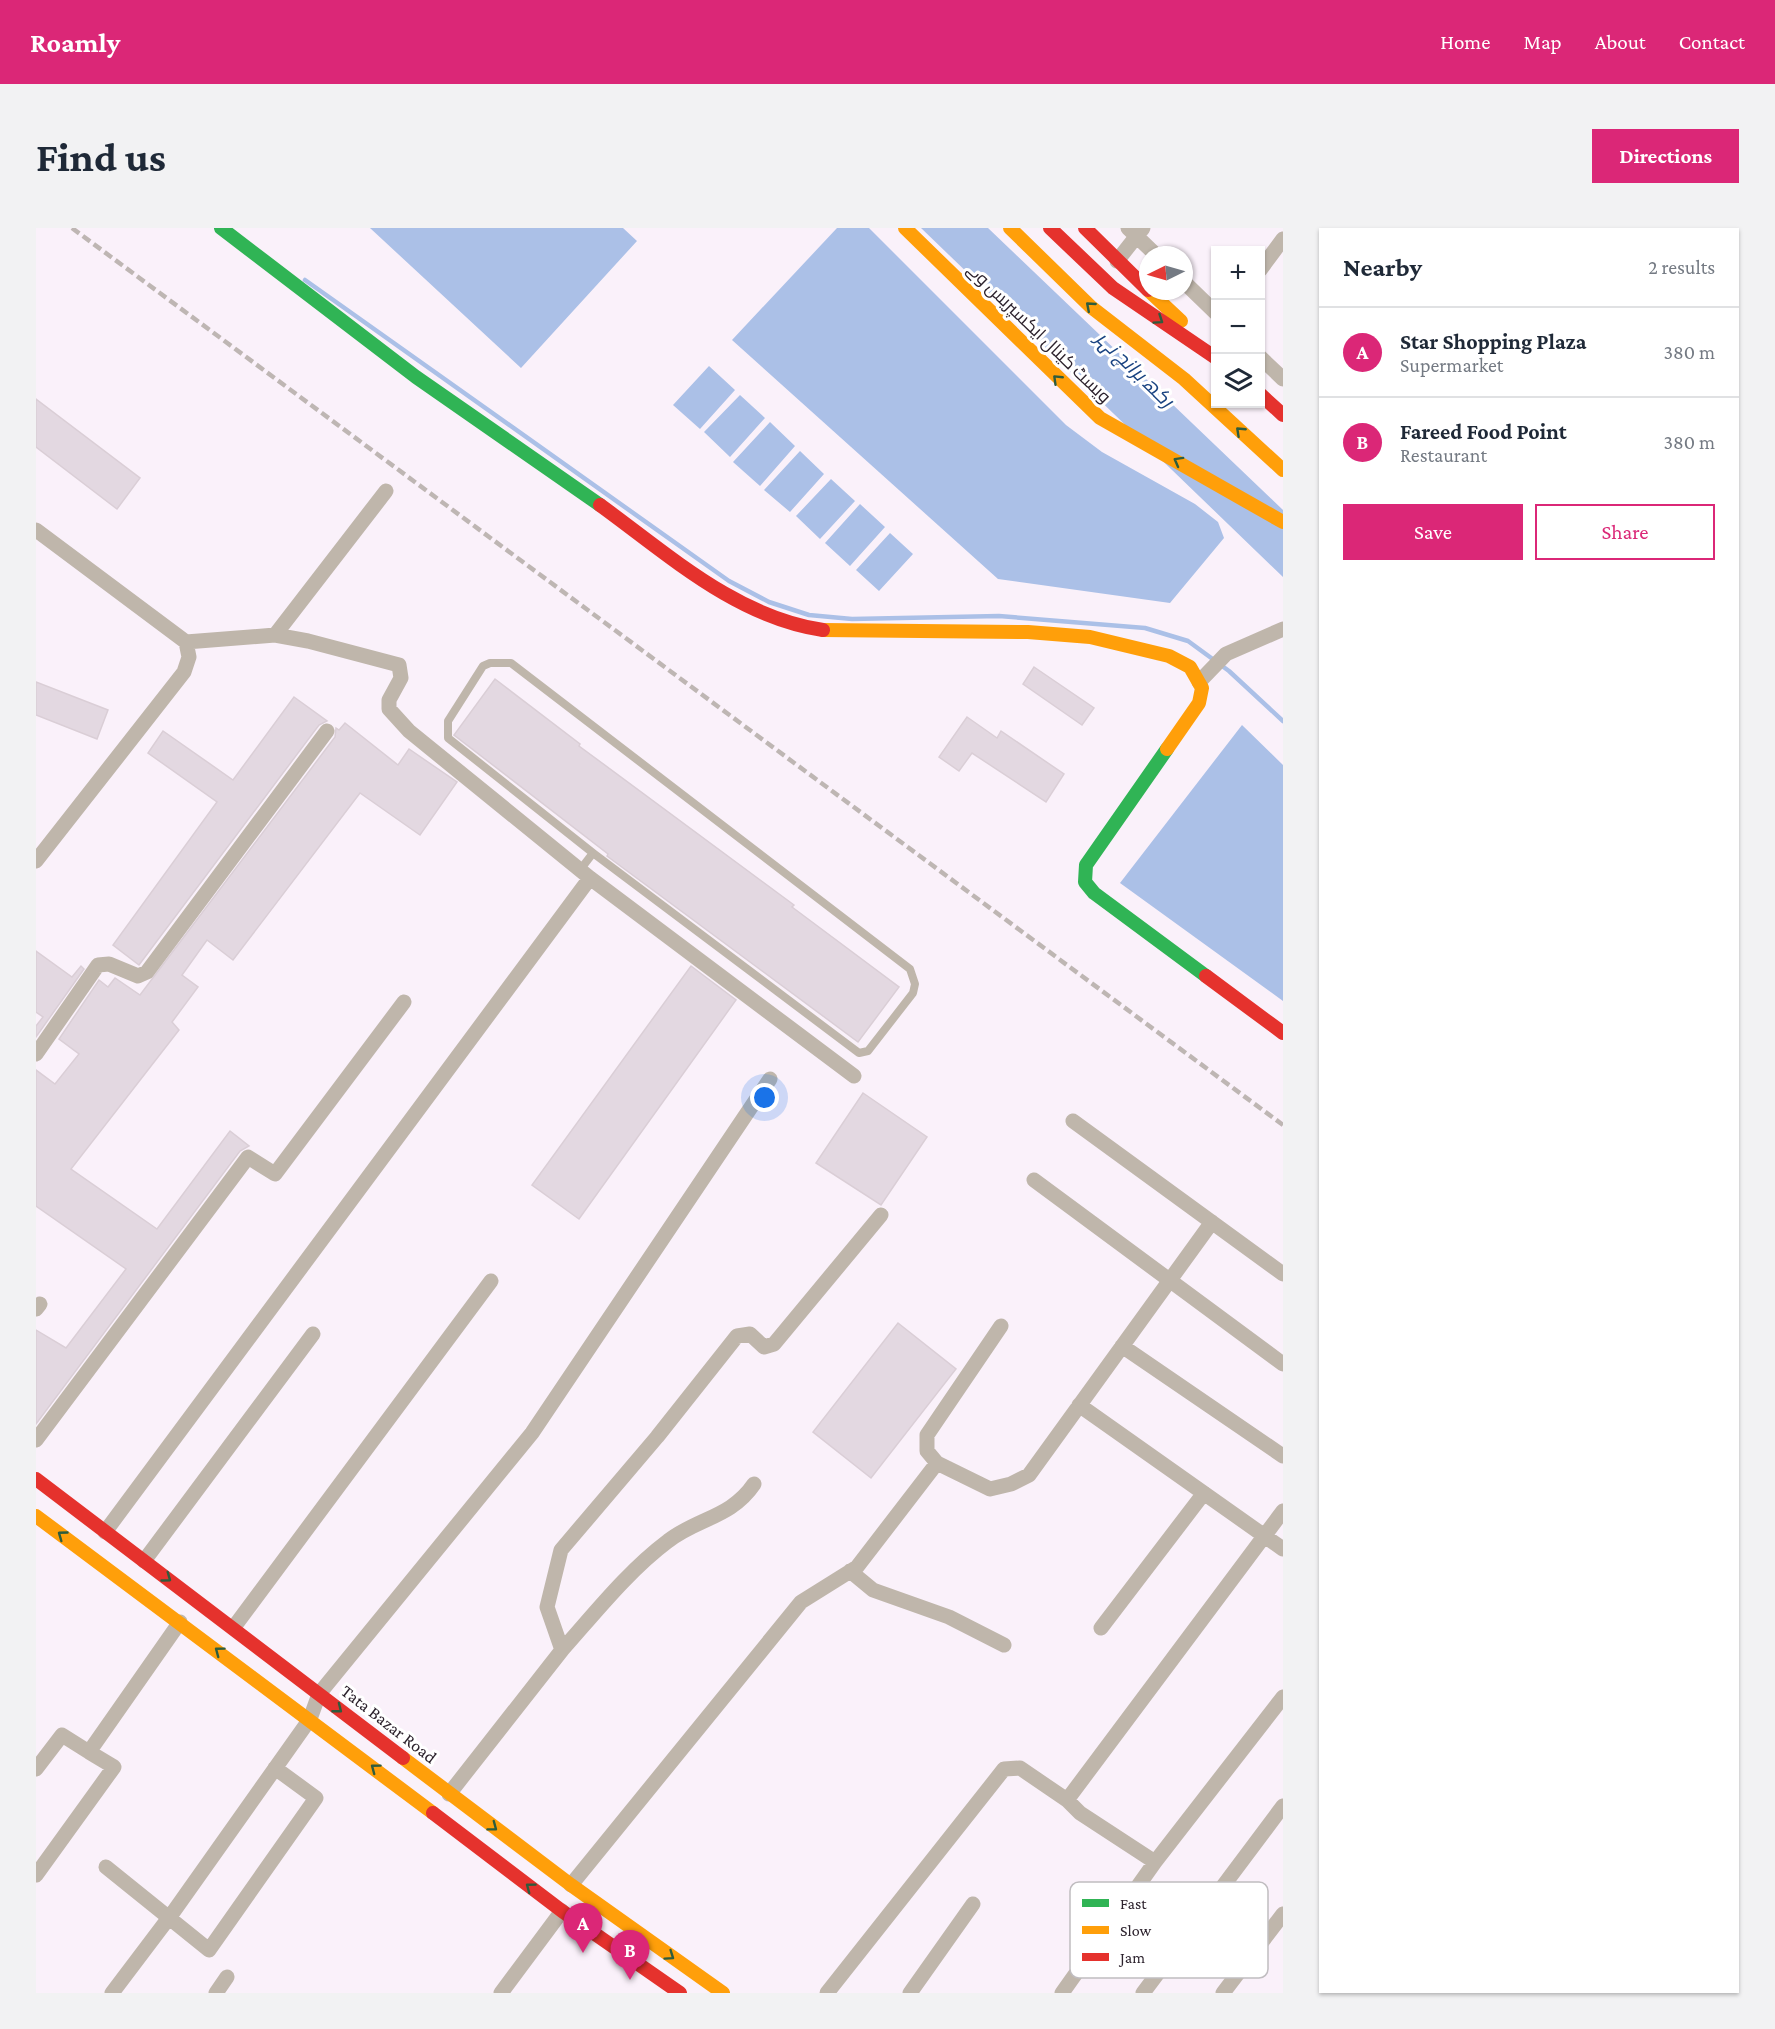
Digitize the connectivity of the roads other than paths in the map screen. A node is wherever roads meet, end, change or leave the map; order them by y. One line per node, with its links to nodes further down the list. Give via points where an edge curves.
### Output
1 (221, 228): 28 (street, via 416,377 540,461 719,592 750,607 801,627 834,632 1028,632 1090,637 1169,656)
2 (905, 228): 23 (street, ویسٹ کینال ایکسپریس وے, one-way to 2, via 1100,418)
3 (1010, 228): 21 (street, one-way to 3, via 1184,378 1091,307)
4 (1050, 228): 16 (street, one-way to 16, via 1113,288)
5 (1084, 228): 9 (street)
6 (1136, 231): 8 (street); 9 (street)
7 (1283, 239): 10 (street)
8 (1148, 246)
9 (1117, 261): 11 (street)
10 (1265, 263)
11 (1139, 282)
12 (1193, 291): 14 (street)
13 (1158, 300): 15 (street)
14 (1211, 309)
15 (1211, 350)
16 (1211, 355)
17 (1265, 362): 18 (street)
18 (1283, 379)
19 (1265, 398): 20 (street)
20 (1282, 411)
21 (1283, 470)
22 (386, 491): 26 (street)
23 (1283, 522)
24 (36, 530): 27 (street)
25 (1283, 629): 28 (street, via 1226,654)
26 (275, 635): 27 (street); 32 (street, via 399,665 401,678 389,700 390,712 428,748)
27 (186, 642): 31 (street, via 189,657 184,672)
28 (1203, 678): 34 (street, via 1199,703 1086,865 1085,882 1094,893)
29 (327, 732): 35 (street, via 147,972 138,976 109,964 98,965)
30 (593, 853): 30 (lane, via 859,1053 868,1051 913,993 915,984 910,969 511,663 483,666 447,721 448,738); 32 (lane)
31 (36, 861)
32 (585, 874): 36 (street); 58 (street)
33 (404, 1002): 50 (street, via 275,1174 248,1157)
34 (1283, 1033)
35 (36, 1054)
36 (854, 1076)
37 (770, 1079): 68 (street, via 532,1433)
38 (1073, 1121): 41 (street)
39 (1034, 1180): 43 (street)
40 (881, 1215): 67 (street, via 774,1344 764,1347 750,1334 737,1336 561,1550 547,1607)
41 (1212, 1222): 42 (street); 43 (street)
42 (1283, 1274)
43 (1169, 1280): 47 (street); 48 (street)
44 (490, 1281): 64 (street)
45 (1001, 1326): 52 (street, via 927,1435 927,1451)
46 (313, 1334): 61 (street)
47 (1122, 1346): 49 (street); 51 (street)
48 (1283, 1364)
49 (1079, 1405): 52 (street, via 1029,1475 1011,1484 990,1489); 55 (street)
50 (36, 1440)
51 (1283, 1456)
52 (937, 1463): 62 (street)
53 (36, 1479): 58 (street, Tata Bazar Road)
54 (754, 1484): 67 (street, via 746,1496 719,1516 669,1540)
55 (1204, 1493): 59 (street); 65 (street)
56 (1283, 1511): 59 (street)
57 (36, 1516): 63 (street, one-way to 57)
58 (105, 1532): 61 (street, Tata Bazar Road)
59 (1264, 1536): 60 (street); 75 (street)
60 (1283, 1549)
61 (144, 1561): 64 (street, Tata Bazar Road, one-way to 64)
62 (850, 1571): 66 (street, via 873,1590 949,1617); 82 (street, via 801,1602)
63 (180, 1622): 70 (street, one-way to 63); 71 (street)
64 (234, 1627): 68 (street, Tata Bazar Road)
65 (1101, 1628)
66 (1004, 1645)
67 (562, 1650): 74 (street)
68 (319, 1694): 70 (street); 74 (street, Tata Bazar Road, one-way to 74)
69 (1283, 1697): 77 (street)
70 (310, 1719): 72 (street); 84 (street, one-way to 70)
71 (89, 1752): 73 (street, via 62,1735); 79 (street, via 114,1767)
72 (275, 1768): 86 (street); 86 (street, via 316,1798 209,1950)
73 (36, 1769)
74 (449, 1794): 82 (street, Tata Bazar Road, one-way to 82)
75 (1067, 1800): 77 (street, via 1080,1813); 98 (street, via 1020,1768 1004,1769)
76 (1283, 1806): 81 (street)
77 (1155, 1862): 80 (street)
78 (106, 1867): 86 (street)
79 (36, 1875)
80 (1141, 1882)
81 (1226, 1882)
82 (571, 1885): 97 (street, Tata Bazar Road, one-way to 97)
83 (973, 1904): 99 (street)
84 (562, 1911): 92 (street); 95 (street)
85 (1283, 1914): 87 (street)
86 (169, 1918): 93 (street)
87 (1268, 1934)
88 (227, 1977): 94 (street)
89 (1073, 1978): 100 (street)
90 (1154, 1978): 101 (street)
91 (1234, 1978): 102 (street)
92 (663, 1988): 96 (street)
93 (112, 1993)
94 (216, 1993)
95 (501, 1993)
96 (680, 1993)
97 (723, 1993)
98 (827, 1993)
99 (910, 1993)
100 (1062, 1993)
101 (1143, 1993)
102 (1223, 1993)

